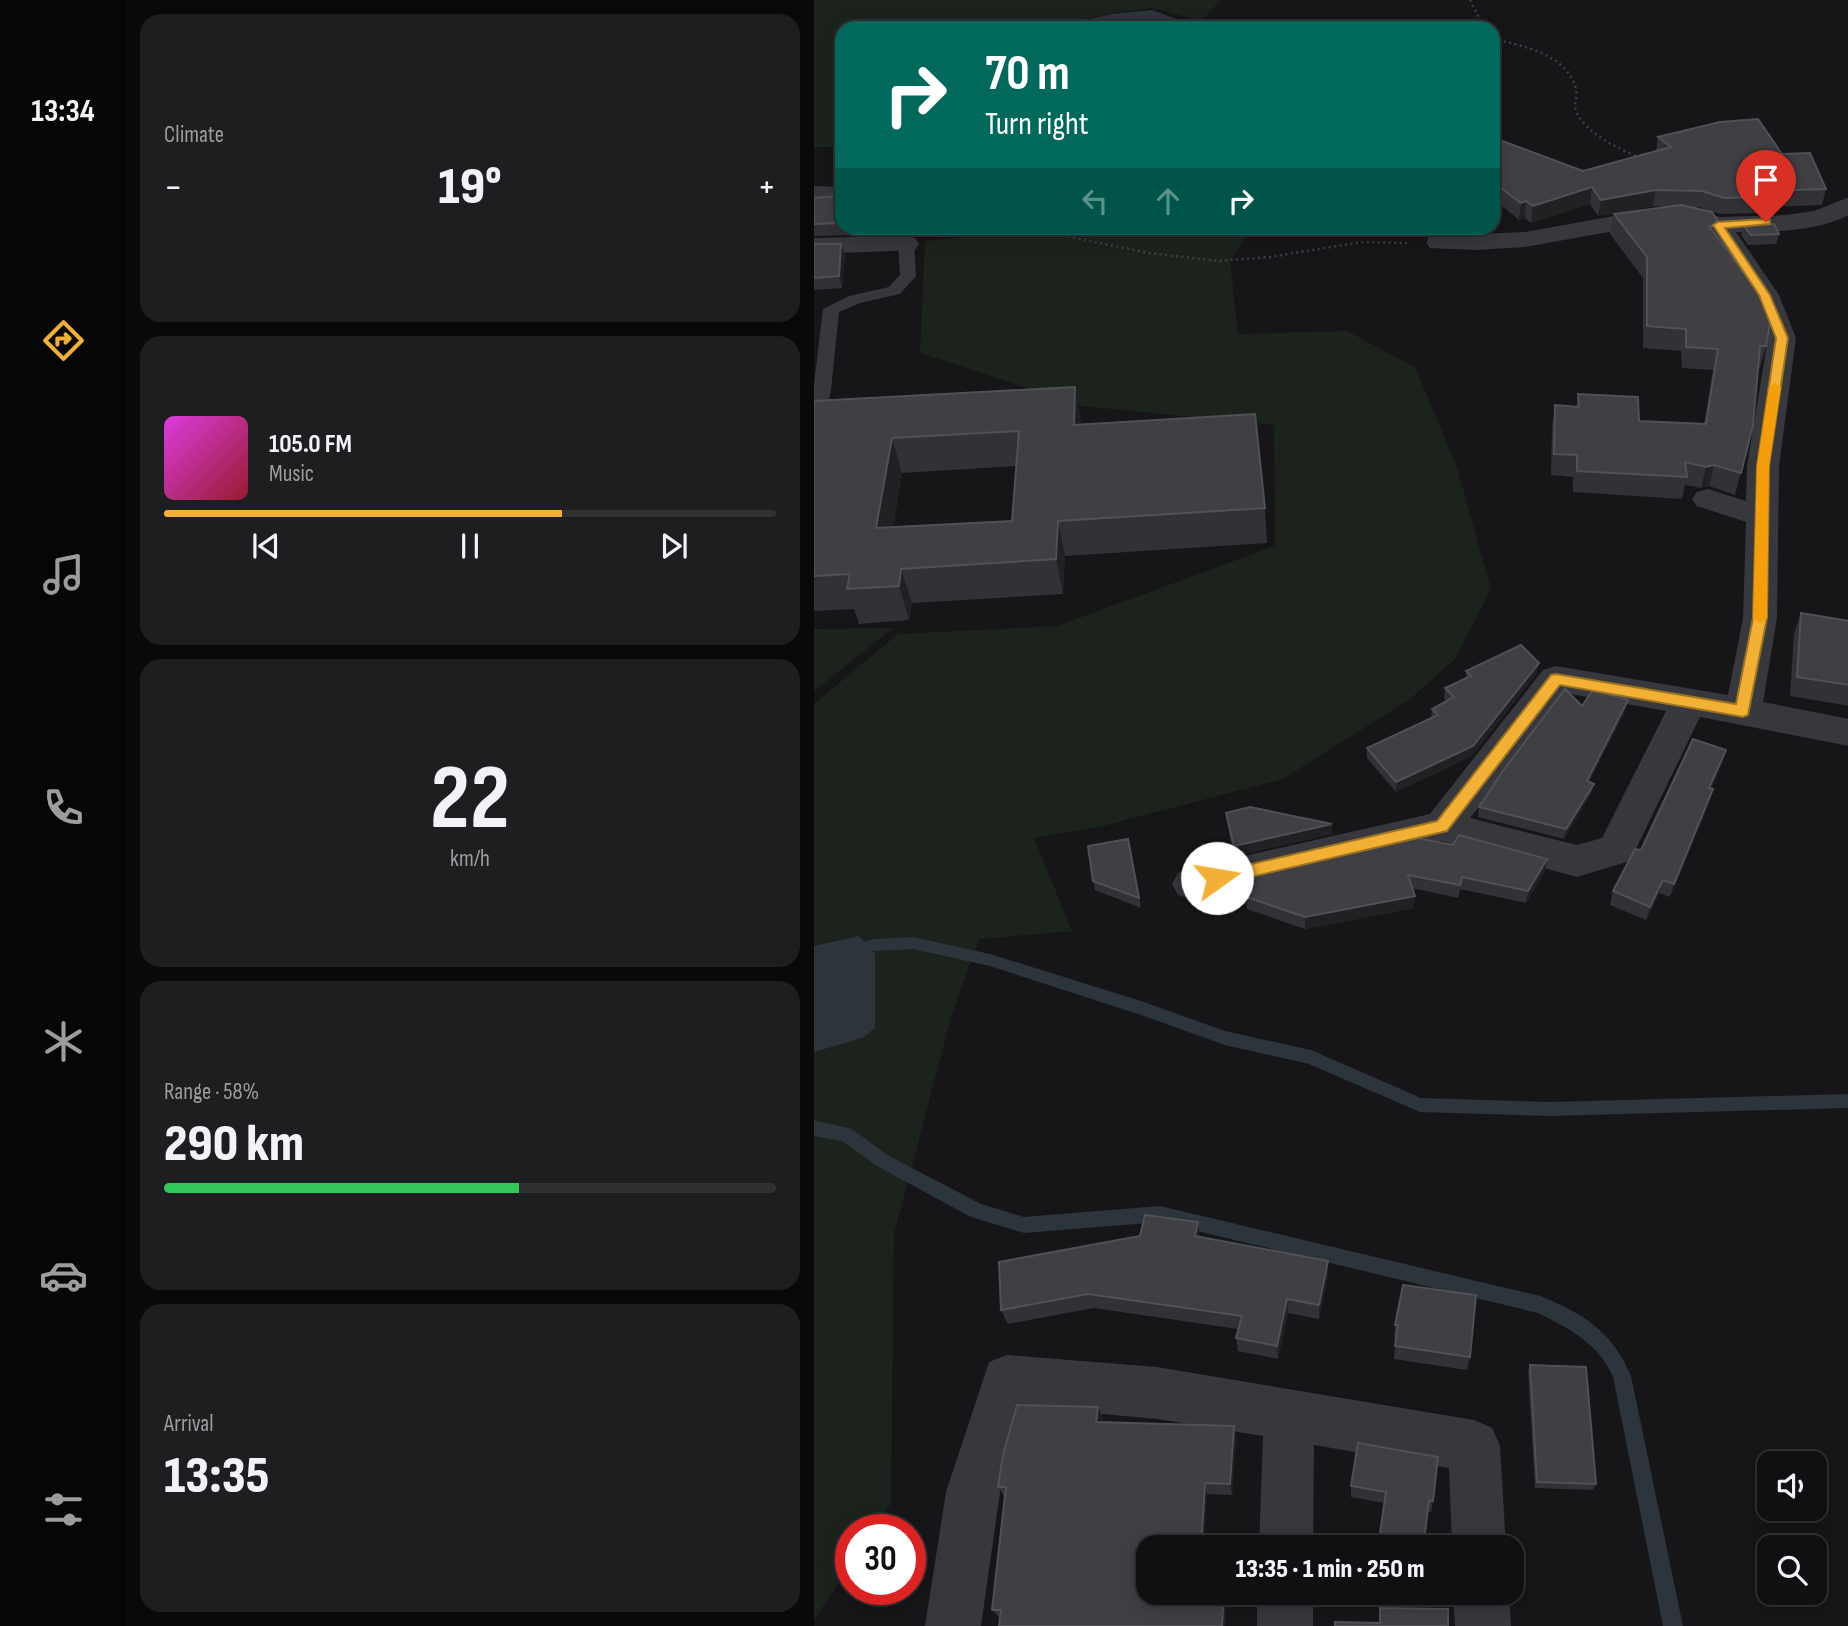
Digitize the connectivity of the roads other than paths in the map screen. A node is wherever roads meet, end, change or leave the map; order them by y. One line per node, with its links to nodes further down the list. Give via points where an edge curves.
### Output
1 (814, 194): 2 (street)
2 (835, 195)
3 (1848, 204): 4 (street, via 1814,219)
4 (1718, 225): 5 (street, via 1688,217 1644,218 1540,238); 10 (street, via 1765,295 1782,338 1763,466)
5 (1439, 242)
6 (906, 244): 7 (street); 8 (lane, via 908,276 894,291 831,309)
7 (814, 246)
8 (815, 424)
9 (1708, 499): 10 (street)
10 (1761, 516): 12 (street, via 1760,618)
11 (1688, 702): 12 (street); 14 (street, via 1556,679); 14 (street, via 1616,850 1577,861)
12 (1743, 711): 13 (street)
13 (1848, 733)
14 (1442, 826): 15 (street)
15 (1192, 884)
16 (1289, 1417): 17 (street); 18 (street, via 1474,1446); 21 (street, via 1157,1394 1007,1380 973,1492)
17 (1286, 1535)
18 (1478, 1535)
19 (1285, 1605): 22 (street)
20 (1482, 1605): 23 (street)
21 (953, 1626)
22 (1285, 1626)
23 (1483, 1626)

